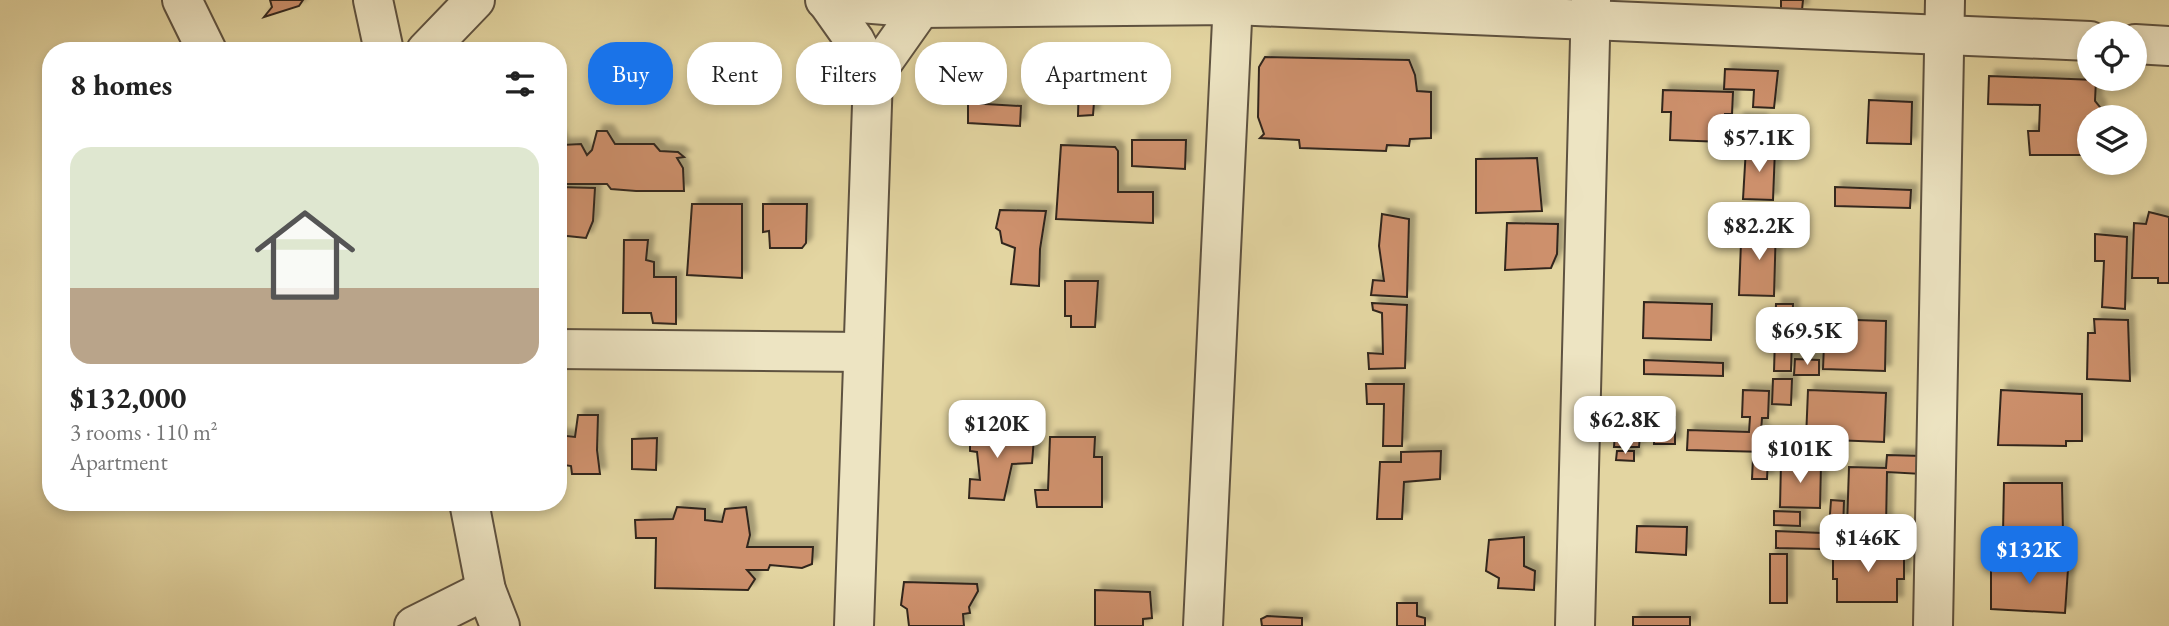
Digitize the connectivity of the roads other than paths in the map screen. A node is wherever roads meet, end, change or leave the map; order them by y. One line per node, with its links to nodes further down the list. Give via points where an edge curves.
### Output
1 (182, 0): 11 (street)
2 (373, 0): 12 (street)
3 (475, 0): 13 (street)
4 (825, 0): 5 (street); 14 (street)
5 (876, 1): 7 (street)
6 (1233, 2): 7 (street); 8 (street); 26 (street)
7 (921, 8): 15 (street)
8 (1590, 9): 9 (street); 27 (street)
9 (1944, 16): 10 (street); 28 (street)
10 (2077, 39)
11 (203, 42)
12 (382, 42)
13 (435, 42)
14 (856, 42)
15 (897, 42)
16 (2147, 45): 17 (street)
17 (2169, 46)
18 (872, 105): 20 (street)
19 (567, 349): 20 (street)
20 (863, 352): 25 (street)
21 (471, 511): 22 (street)
22 (486, 590): 23 (street); 24 (street)
23 (414, 626)
24 (500, 626)
25 (854, 626)
26 (1203, 626)
27 (1575, 626)
28 (1933, 626)

